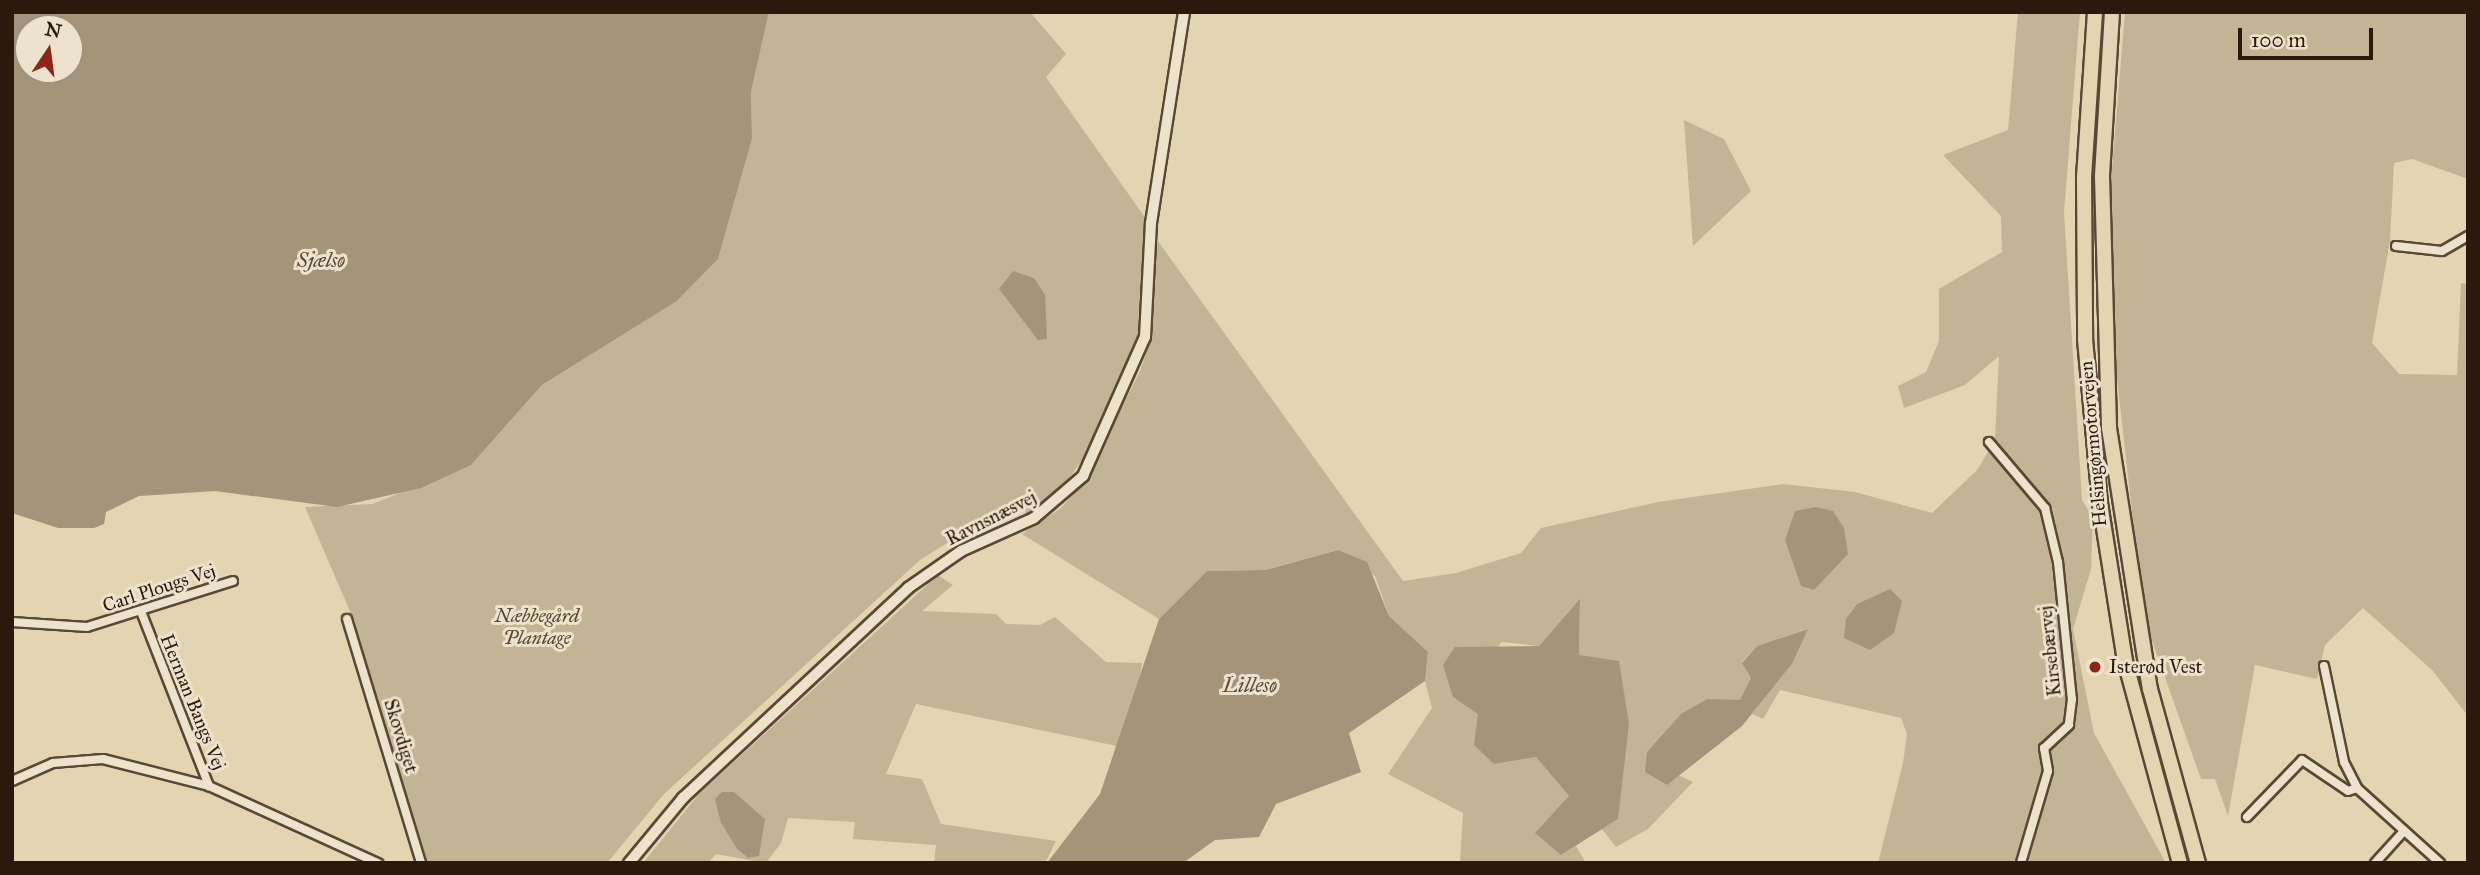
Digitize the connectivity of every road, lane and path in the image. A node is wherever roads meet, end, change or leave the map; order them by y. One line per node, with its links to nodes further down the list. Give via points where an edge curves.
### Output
1 (1184, 12): 19 (main road, Ravnsnæsvej, via 1151,223 1145,337 1083,476 1034,518 961,551 908,588 683,798)
2 (2095, 12): 21 (highway, Helsingørmotorvejen, via 2084,176 2085,326 2100,503 2125,661)
3 (2112, 12): 22 (highway, Helsingørmotorvejen, via 2102,176 2109,428 2150,689)
4 (2468, 236): 5 (street, via 2442,251)
5 (2396, 246)
6 (1989, 442): 20 (street, Kirsebærvej, via 2045,508 2058,562 2072,699 2069,725 2044,748 2048,771)
7 (233, 581): 8 (street, Carl Plougs Vej)
8 (142, 614): 10 (street, Carl Plougs Vej, via 62,629); 13 (street, Herman Bangs Vej)
9 (347, 619): 18 (street, Skovdiget)
10 (12, 622)
11 (2324, 666): 14 (street, via 2344,762)
12 (12, 781): 13 (street, via 53,763 103,759)
13 (209, 786): 17 (street, Herman Bangs Vej)
14 (2357, 788): 15 (street, via 2348,791 2302,760); 16 (street)
15 (2247, 817)
16 (2404, 831): 23 (street); 24 (street)
17 (378, 863)
18 (421, 863)
19 (629, 863)
20 (2021, 863)
21 (2179, 863)
22 (2198, 863)
23 (2375, 863)
24 (2440, 863)

